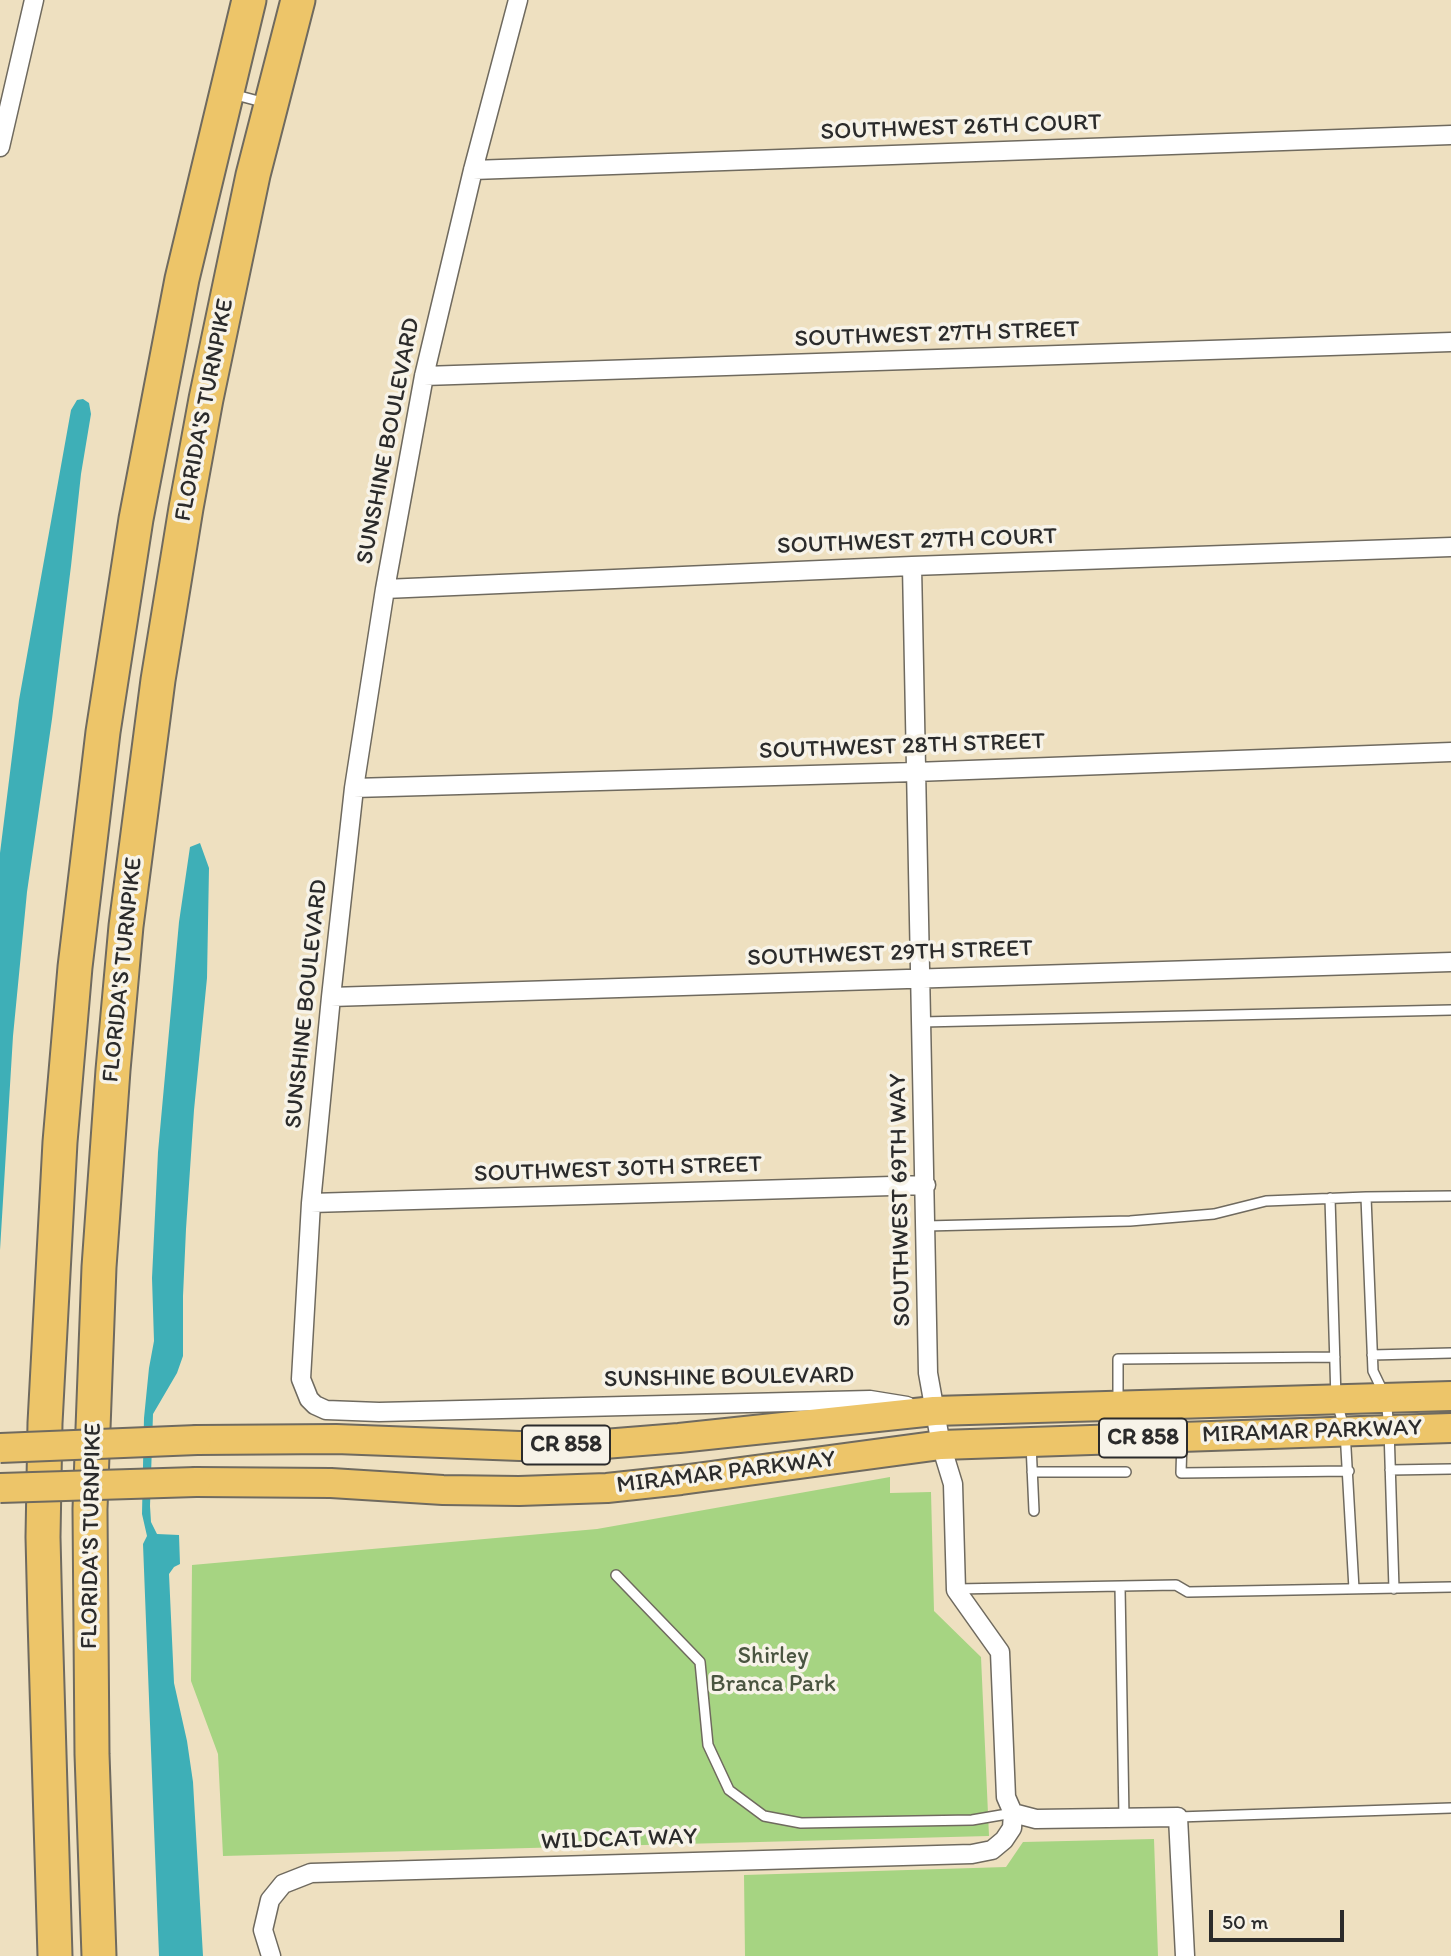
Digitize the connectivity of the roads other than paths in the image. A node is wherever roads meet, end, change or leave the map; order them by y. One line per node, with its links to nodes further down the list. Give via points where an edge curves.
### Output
1 (34, 0): 8 (street)
2 (249, 0): 5 (highway, FLORIDA'S TURNPIKE)
3 (298, 0): 6 (highway, FLORIDA'S TURNPIKE)
4 (517, 0): 9 (street, SUNSHINE BOULEVARD)
5 (226, 93): 6 (lane); 61 (highway, FLORIDA'S TURNPIKE, via 182,279 123,600 69,1028 51,1278 44,1487)
6 (271, 104): 62 (highway, FLORIDA'S TURNPIKE, via 186,508 146,768 119,1004 99,1267 90,1509)
7 (1451, 135): 9 (street, SOUTHWEST 26TH COURT)
8 (0, 147)
9 (473, 170): 11 (street, SUNSHINE BOULEVARD)
10 (1451, 342): 11 (street, SOUTHWEST 27TH STREET)
11 (424, 376): 14 (street, SUNSHINE BOULEVARD)
12 (1451, 547): 13 (street, SOUTHWEST 27TH COURT)
13 (912, 566): 14 (street, SOUTHWEST 27TH COURT); 16 (street, SOUTHWEST 69TH WAY)
14 (385, 589): 17 (street, SUNSHINE BOULEVARD)
15 (1451, 752): 16 (street, SOUTHWEST 28TH STREET)
16 (915, 772): 17 (street, SOUTHWEST 28TH STREET); 19 (street, SOUTHWEST 69TH WAY)
17 (354, 788): 20 (street, SUNSHINE BOULEVARD)
18 (1451, 962): 19 (street, SOUTHWEST 29TH STREET)
19 (921, 978): 20 (street, SOUTHWEST 29TH STREET); 22 (street, SOUTHWEST 69TH WAY)
20 (331, 997): 27 (street, SUNSHINE BOULEVARD)
21 (1451, 1010): 22 (lane)
22 (922, 1022): 23 (street, SOUTHWEST 69TH WAY)
23 (926, 1185): 27 (street, SOUTHWEST 30TH STREET); 28 (street, SOUTHWEST 69TH WAY)
24 (1451, 1196): 25 (lane)
25 (1366, 1197): 26 (lane); 30 (lane)
26 (1330, 1198): 28 (lane, via 1266,1201 1214,1214 1130,1221); 31 (lane)
27 (312, 1203): 36 (street, SUNSHINE BOULEVARD, via 302,1379 309,1399 326,1410 870,1400)
28 (926, 1226): 36 (street, SOUTHWEST 69TH WAY, via 928,1373)
29 (1451, 1353): 30 (lane)
30 (1373, 1355): 33 (lane, via 1373,1371)
31 (1335, 1357): 34 (lane); 35 (lane, via 1118,1359)
32 (1451, 1396): 33 (main road, MIRAMAR PARKWAY / CR 858)
33 (1386, 1398): 34 (main road, MIRAMAR PARKWAY / CR 858); 38 (lane)
34 (1336, 1399): 35 (main road, MIRAMAR PARKWAY / CR 858); 39 (lane)
35 (1118, 1406): 36 (main road, MIRAMAR PARKWAY / CR 858)
36 (934, 1411): 42 (street, SOUTHWEST 69TH WAY); 43 (main road, MIRAMAR PARKWAY / CR 858, bridge, via 604,1444 520,1446 336,1438)
37 (1451, 1428): 38 (main road, MIRAMAR PARKWAY / CR 858)
38 (1389, 1429): 39 (main road, MIRAMAR PARKWAY / CR 858); 45 (lane)
39 (1345, 1430): 40 (main road, MIRAMAR PARKWAY / CR 858); 46 (lane)
40 (1182, 1437): 41 (main road, MIRAMAR PARKWAY / CR 858); 46 (lane, via 1181,1473)
41 (1031, 1442): 42 (main road, MIRAMAR PARKWAY / CR 858); 47 (lane)
42 (942, 1446): 49 (main road, MIRAMAR PARKWAY / CR 858, bridge, via 607,1488 443,1490 331,1482); 54 (street, SOUTHWEST 69TH WAY, via 953,1484)
43 (0, 1448)
44 (1451, 1469): 45 (lane)
45 (1390, 1470): 56 (lane)
46 (1349, 1471): 55 (lane)
47 (1032, 1472): 48 (lane); 50 (lane)
48 (1126, 1472)
49 (0, 1488)
50 (1034, 1511)
51 (616, 1574): 58 (lane, via 700,1662 708,1745 729,1790 764,1816 801,1823 972,1819)
52 (1120, 1587): 54 (lane); 55 (lane, via 1176,1585 1188,1592); 60 (lane)
53 (1451, 1587): 56 (lane)
54 (956, 1589): 58 (street, via 1000,1652 1006,1797)
55 (1354, 1589): 56 (lane)
56 (1394, 1589)
57 (1451, 1808): 59 (lane)
58 (1013, 1813): 60 (street, via 1036,1819); 63 (street, WILDCAT WAY, via 1013,1828 1004,1840 992,1850 972,1854 311,1873 283,1884 270,1900 263,1930)
59 (1178, 1817): 60 (street); 64 (street)
60 (1124, 1818)
61 (55, 1956)
62 (99, 1956)
63 (271, 1956)
64 (1185, 1956)

